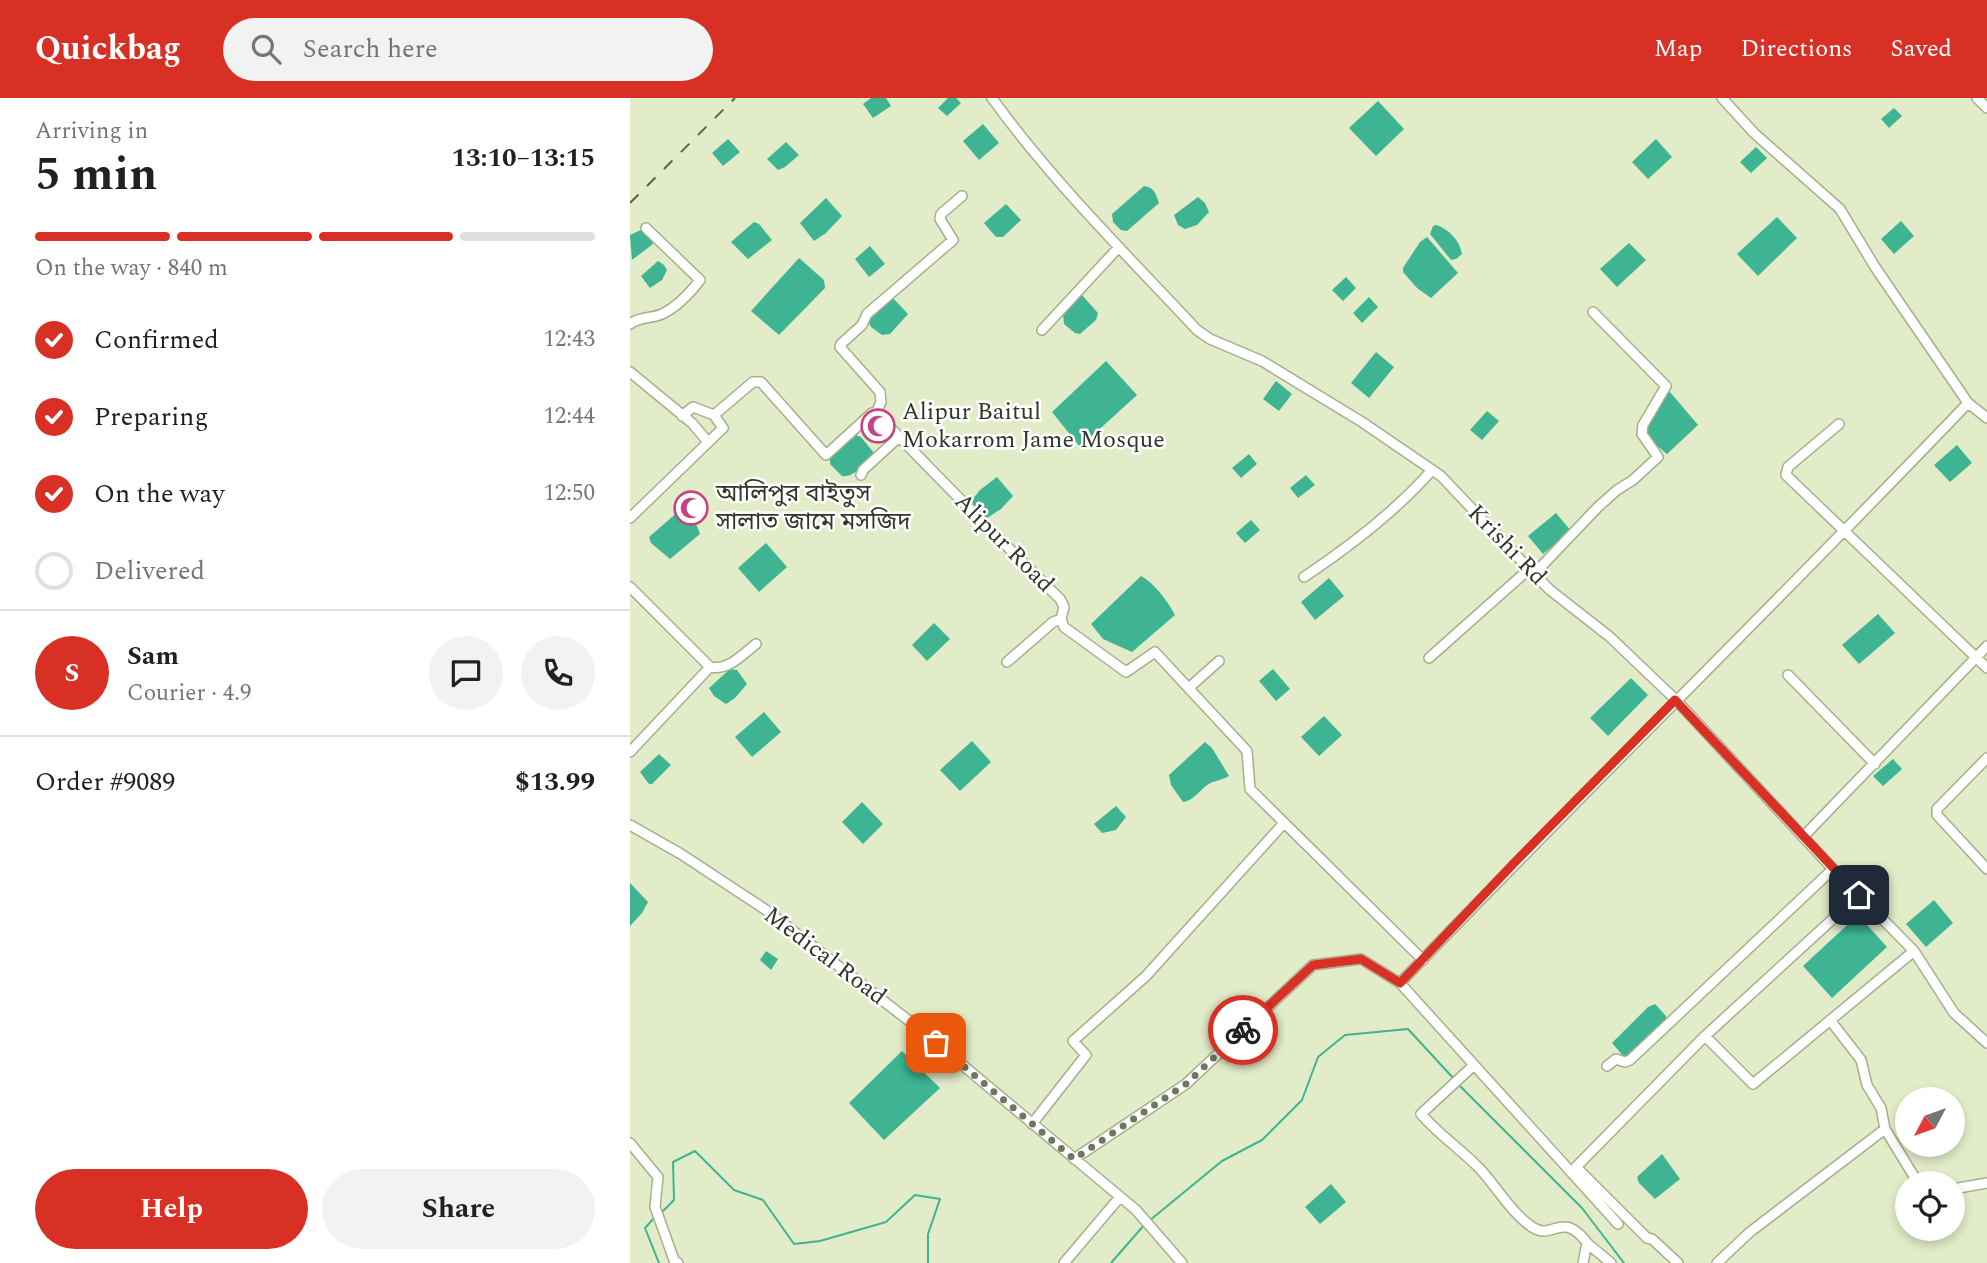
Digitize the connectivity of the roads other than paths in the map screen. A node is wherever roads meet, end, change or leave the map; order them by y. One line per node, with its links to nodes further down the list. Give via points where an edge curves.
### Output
1 (992, 98): 7 (street, Krishi Rd)
2 (1722, 98): 12 (street, via 1754,133 1840,209)
3 (1977, 98): 4 (street)
4 (1987, 108)
5 (962, 196): 13 (street, via 941,214 953,240 867,314 841,344 880,393)
6 (646, 228): 9 (street, via 700,280 664,314)
7 (1119, 247): 10 (street); 20 (street, Krishi Rd, via 1197,330 1262,361)
8 (1593, 312): 24 (street, via 1666,386 1643,425 1642,434 1658,457 1598,507)
9 (630, 324)
10 (1042, 330)
11 (630, 372): 15 (street)
12 (1968, 404): 16 (street); 23 (street)
13 (876, 413): 14 (street, via 826,455 761,382 742,389); 18 (street, Alipur Road)
14 (714, 415): 15 (street, via 693,407); 19 (street, via 723,428)
15 (682, 416): 19 (street)
16 (1987, 418)
17 (1839, 424): 23 (street, via 1786,472)
18 (898, 438): 21 (street); 27 (street, Alipur Road, via 1060,599 1064,607)
19 (708, 442): 22 (street)
20 (1432, 470): 24 (street, Krishi Rd); 25 (street, via 1366,532)
21 (861, 475)
22 (630, 518)
23 (1846, 531): 30 (street); 38 (street)
24 (1532, 572): 31 (street); 38 (street, Krishi Rd, via 1610,637)
25 (1304, 577)
26 (630, 587): 34 (street)
27 (1061, 619): 33 (street); 37 (street, Alipur Road, via 1073,634 1126,672 1155,652)
28 (755, 644): 34 (street, via 726,667)
29 (1987, 646): 30 (street)
30 (1976, 657): 35 (street); 41 (street)
31 (1429, 658)
32 (1219, 661): 37 (street)
33 (1007, 662)
34 (710, 667): 39 (street)
35 (1987, 668)
36 (1788, 675): 41 (street)
37 (1190, 690): 42 (street, Alipur Road, via 1247,751 1250,789)
38 (1675, 700): 44 (street, Krishi Rd); 49 (street)
39 (630, 752)
40 (1987, 758): 46 (street, via 1937,809 1937,815)
41 (1875, 764): 44 (street)
42 (1284, 823): 49 (street, Alipur Road); 56 (street, via 1146,976 1073,1041 1086,1055)
43 (630, 825): 56 (street, Medical Road, via 766,910)
44 (1803, 837): 45 (street, Krishi Rd)
45 (1833, 869): 47 (street, Krishi Rd); 55 (street, via 1630,1060 1616,1059)
46 (1987, 869)
47 (1859, 895): 48 (street, Krishi Rd); 52 (street)
48 (1914, 951): 51 (street); 53 (street, Krishi Rd, via 1954,1013)
49 (1423, 960): 50 (street)
50 (1400, 983): 54 (street); 59 (street, via 1361,959 1313,965 1186,1084)
51 (1830, 1020): 52 (street, via 1753,1084); 57 (street, via 1861,1060)
52 (1705, 1035): 71 (street, via 1576,1167)
53 (1987, 1043)
54 (1473, 1066): 64 (street); 65 (street, via 1420,1114 1478,1167 1534,1229 1567,1225)
55 (1607, 1066)
56 (1032, 1124): 59 (street, Medical Road)
57 (1885, 1129): 60 (street); 72 (street, via 1750,1232)
58 (630, 1143): 66 (street, via 657,1177 655,1207)
59 (1074, 1159): 63 (street, Medical Road)
60 (1910, 1171)
61 (1987, 1183): 62 (street)
62 (1965, 1187)
63 (1120, 1197): 67 (street); 68 (street, Medical Road)
64 (1618, 1224)
65 (1585, 1240)
66 (678, 1263)
67 (1065, 1263)
68 (1182, 1263)
69 (1583, 1263): 70 (street, via 1587,1243)
70 (1611, 1263)
71 (1678, 1263)
72 (1717, 1263)

